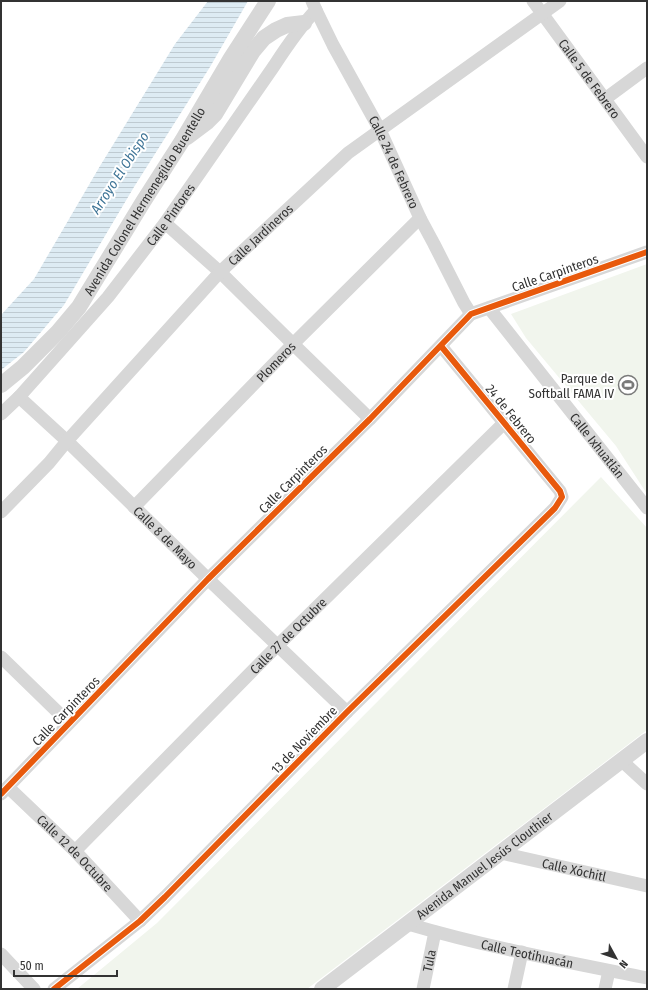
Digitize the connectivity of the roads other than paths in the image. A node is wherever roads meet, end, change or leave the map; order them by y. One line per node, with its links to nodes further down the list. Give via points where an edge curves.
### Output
1 (268, 1): 10 (street, Avenida Colonel Hermenegildo Buentello)
2 (533, 1): 5 (street, Calle 5 de Febrero)
3 (560, 1): 5 (street, Calle Jardineros)
4 (314, 5): 6 (street, Calle Pintores); 9 (street, Calle 24 de Febrero)
5 (542, 14): 8 (street, Calle 5 de Febrero); 9 (street, Calle Jardineros)
6 (304, 23): 10 (street, via 287,25 264,38 253,51 215,114); 13 (street, Calle Pintores)
7 (647, 68): 8 (street)
8 (605, 99): 11 (street, Calle 5 de Febrero)
9 (380, 130): 12 (street, Calle 24 de Febrero); 15 (street, Calle Jardineros, via 348,153)
10 (182, 141): 20 (street, Avenida Colonel Hermenegildo Buentello, via 80,307 23,367)
11 (647, 156)
12 (420, 218): 17 (street, Calle 24 de Febrero); 18 (street, Plomeros)
13 (165, 222): 15 (street); 21 (street, Calle Pintores, via 108,297)
14 (647, 252): 16 (street, Calle Carpinteros)
15 (220, 272): 18 (street); 25 (street, Calle Jardineros)
16 (489, 308): 17 (street, Calle Carpinteros); 28 (street, Calle Ixhuatlán)
17 (471, 314): 19 (street, Calle Carpinteros)
18 (293, 344): 23 (street); 27 (street, Plomeros)
19 (441, 346): 23 (street, Calle Carpinteros); 24 (street, 24 de Febrero)
20 (1, 385)
21 (19, 397): 22 (street, Calle Pintores); 25 (street, Calle 8 de Mayo)
22 (1, 414)
23 (370, 419): 30 (street, Calle Carpinteros)
24 (504, 422): 26 (street, 24 de Febrero); 31 (street, Calle 27 de Octubre)
25 (67, 441): 27 (street, Calle 8 de Mayo); 29 (street, Calle Jardineros)
26 (562, 496): 33 (street, 13 de Noviembre, via 555,508)
27 (134, 507): 30 (street, Calle 8 de Mayo)
28 (647, 508)
29 (1, 512)
30 (208, 579): 31 (street, Calle 8 de Mayo); 34 (street, Calle Carpinteros)
31 (278, 646): 33 (street, Calle 8 de Mayo); 39 (street, Calle 27 de Octubre)
32 (1, 657): 34 (street)
33 (347, 712): 42 (street, 13 de Noviembre)
34 (70, 723): 38 (street, Calle Carpinteros)
35 (647, 741): 36 (street, Avenida Manuel Jesús Clouthier)
36 (622, 761): 37 (street); 40 (street, Avenida Manuel Jesús Clouthier)
37 (647, 784)
38 (5, 790): 39 (street, Calle 12 de Octubre)
39 (75, 852): 42 (street, Calle 12 de Octubre)
40 (501, 853): 41 (street, Calle Xóchitl); 43 (street, Avenida Manuel Jesús Clouthier)
41 (647, 886)
42 (140, 921): 51 (street, 13 de Noviembre)
43 (408, 924): 44 (street, Calle Teotihuacán); 49 (street, Avenida Manuel Jesús Clouthier)
44 (435, 932): 45 (street, Calle Teotihuacán); 53 (street, Tula)
45 (522, 952): 47 (street, Calle Teotihuacán); 54 (street)
46 (1, 954): 50 (street)
47 (609, 970): 48 (street, Calle Teotihuacán); 55 (street)
48 (647, 978)
49 (336, 983): 52 (street, Avenida Manuel Jesús Clouthier)
50 (34, 989)
51 (54, 989)
52 (322, 989)
53 (423, 989)
54 (514, 989)
55 (605, 989)

